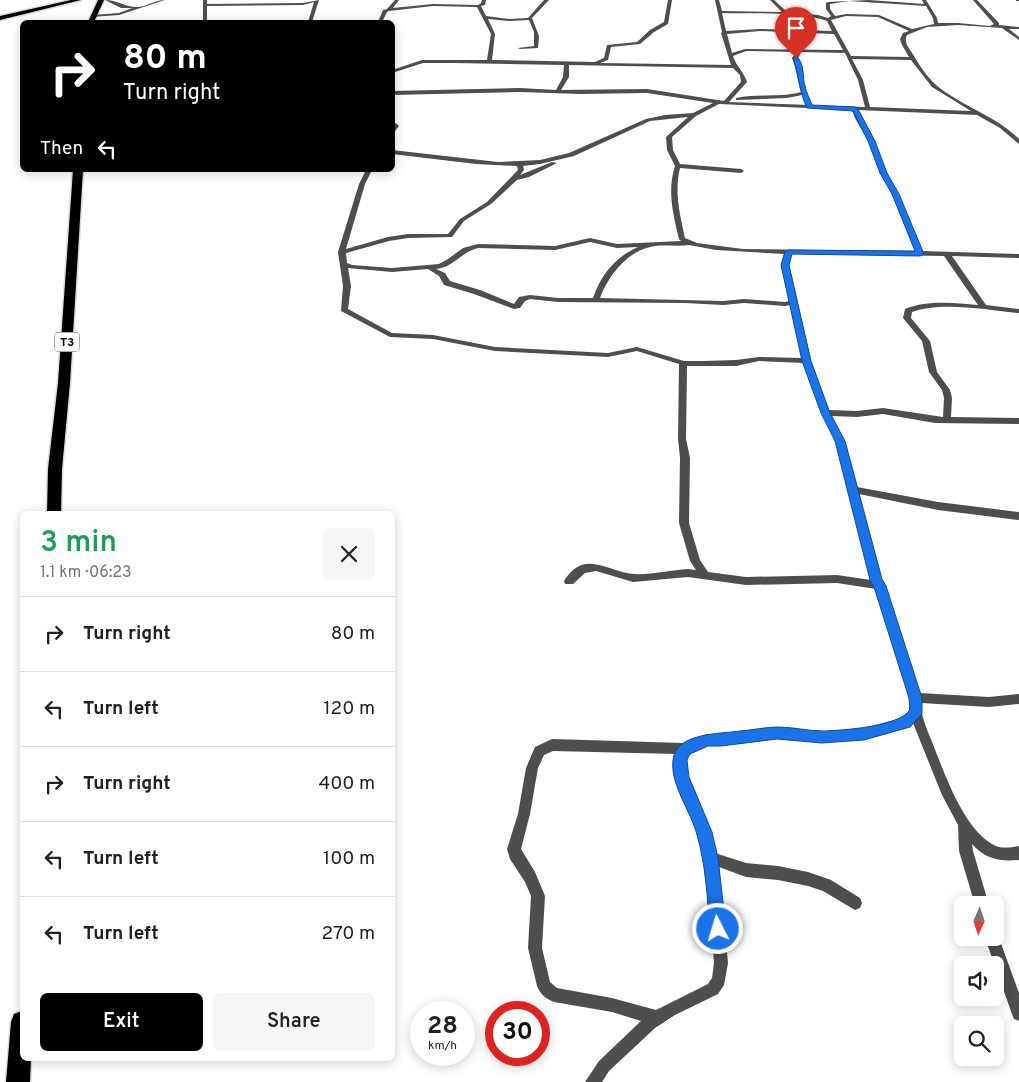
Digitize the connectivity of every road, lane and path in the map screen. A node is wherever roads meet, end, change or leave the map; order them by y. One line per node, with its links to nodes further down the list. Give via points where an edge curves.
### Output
1 (78, 0): 21 (main road)
2 (102, 0): 15 (street, via 123,7); 22 (highway)
3 (163, 0): 15 (street)
4 (317, 0): 12 (street, via 303,4); 25 (street)
5 (397, 0): 16 (street)
6 (484, 0): 14 (street)
7 (547, 0): 23 (street, via 534,10)
8 (670, 0): 42 (street, via 663,24 638,43 609,46 606,59)
9 (717, 0): 17 (street)
10 (772, 0): 18 (street)
11 (976, 0): 28 (street, via 997,22)
12 (205, 2): 24 (street)
13 (925, 2): 20 (street, via 834,1 828,4); 27 (street)
14 (479, 6): 16 (street, via 433,5); 19 (street)
15 (136, 7): 22 (street)
16 (389, 10): 26 (street)
17 (721, 12): 18 (street); 33 (street)
18 (786, 14): 20 (street)
19 (485, 17): 23 (street); 40 (street, via 493,34)
20 (831, 17): 31 (street, via 879,16); 32 (street, via 829,24)
21 (0, 18)
22 (92, 19)
23 (530, 19): 35 (street, via 538,43 534,48)
24 (205, 20)
25 (311, 20)
26 (381, 20)
27 (936, 24): 28 (street); 31 (street)
28 (994, 26): 29 (street)
29 (1004, 27): 30 (street); 34 (street)
30 (1019, 28)
31 (911, 30): 39 (street, via 903,40)
32 (837, 33): 33 (street, via 760,30); 37 (street)
33 (723, 34): 38 (street)
34 (1019, 39)
35 (520, 48)
36 (800, 51): 37 (street); 38 (street, via 750,50); 47 (street, via 796,58)
37 (847, 54): 39 (street); 52 (street, via 865,87)
38 (730, 55): 43 (street)
39 (913, 59): 48 (street)
40 (489, 61): 41 (street); 44 (street, via 422,62)
41 (567, 63): 42 (street); 45 (street, via 566,77)
42 (593, 63): 43 (street)
43 (734, 67): 49 (street, via 742,74 744,82)
44 (395, 71)
45 (558, 91): 46 (street); 49 (street, via 646,91)
46 (395, 93)
47 (804, 93): 49 (street, via 787,98 754,96); 50 (street)
48 (944, 94): 53 (street, via 943,104); 54 (street)
49 (724, 102): 50 (street); 55 (street)
50 (810, 107): 51 (street)
51 (855, 109): 52 (street); 71 (street)
52 (868, 109): 53 (street)
53 (937, 110): 54 (street)
54 (981, 113): 58 (street, via 1001,125)
55 (694, 115): 56 (street); 57 (street)
56 (668, 117): 57 (street); 60 (street, via 631,126)
57 (668, 129): 62 (street, via 670,150)
58 (1019, 142)
59 (395, 152): 61 (street)
60 (562, 158): 61 (street); 66 (street, via 527,176)
61 (520, 164): 66 (street, via 521,170)
62 (678, 166): 63 (street); 67 (street, via 674,202 682,239)
63 (741, 171)
64 (78, 172): 86 (highway, T3)
65 (368, 172): 69 (street)
66 (515, 178): 69 (street, via 489,203 462,220 450,236 388,238)
67 (687, 243): 68 (street); 70 (street)
68 (649, 245): 75 (street, via 611,245 590,240 555,248 478,246 465,250 448,263); 76 (street, via 627,255 609,272 599,287)
69 (342, 252): 74 (street)
70 (788, 252): 71 (street); 77 (street, via 785,265)
71 (920, 254): 72 (street)
72 (947, 255): 73 (street); 78 (street)
73 (1019, 256)
74 (344, 264): 75 (street, via 392,270); 81 (street, via 347,286 344,309 390,335 458,341 495,349 562,353 608,355 637,349)
75 (429, 267): 76 (street, via 442,275 447,283 511,306 530,298)
76 (596, 299): 77 (street, via 685,300 723,304)
77 (793, 302): 80 (street)
78 (984, 308): 79 (street); 83 (street, via 932,306 908,311 907,318 926,341 933,372 946,390)
79 (1019, 312)
80 (807, 361): 81 (street, via 759,358 717,364); 82 (street)
81 (683, 362): 88 (street, via 684,523 695,560)
82 (826, 413): 83 (street, via 883,411); 85 (street, via 840,441)
83 (947, 420): 84 (street)
84 (1019, 421)
85 (853, 490): 87 (street, via 938,506); 90 (street)
86 (54, 511)
87 (1019, 516)
88 (705, 575): 89 (street, via 633,578 596,567 582,569); 90 (street, via 746,581 837,579)
89 (568, 581)
90 (880, 586): 91 (street)
91 (915, 698): 92 (street, via 989,702); 93 (street)
92 (1019, 699)
93 (915, 714): 94 (street, via 905,723 864,734 822,737 777,733 707,739); 95 (street)
94 (685, 749): 97 (street, via 680,759 682,777); 102 (street, via 552,745 539,751 532,768 514,849 538,896 535,948 544,986 554,995 612,1005)
95 (964, 826): 96 (street, via 981,845 994,853); 98 (street, via 966,851)
96 (1019, 853)
97 (711, 858): 99 (street, via 746,870 808,879 826,885); 102 (street, via 721,963 719,980 712,989)
98 (979, 896)
99 (855, 903)
100 (995, 946): 101 (street)
101 (1019, 1014)
102 (657, 1018): 105 (street, via 604,1066)
103 (20, 1052): 104 (highway)
104 (18, 1082)
105 (593, 1082)

